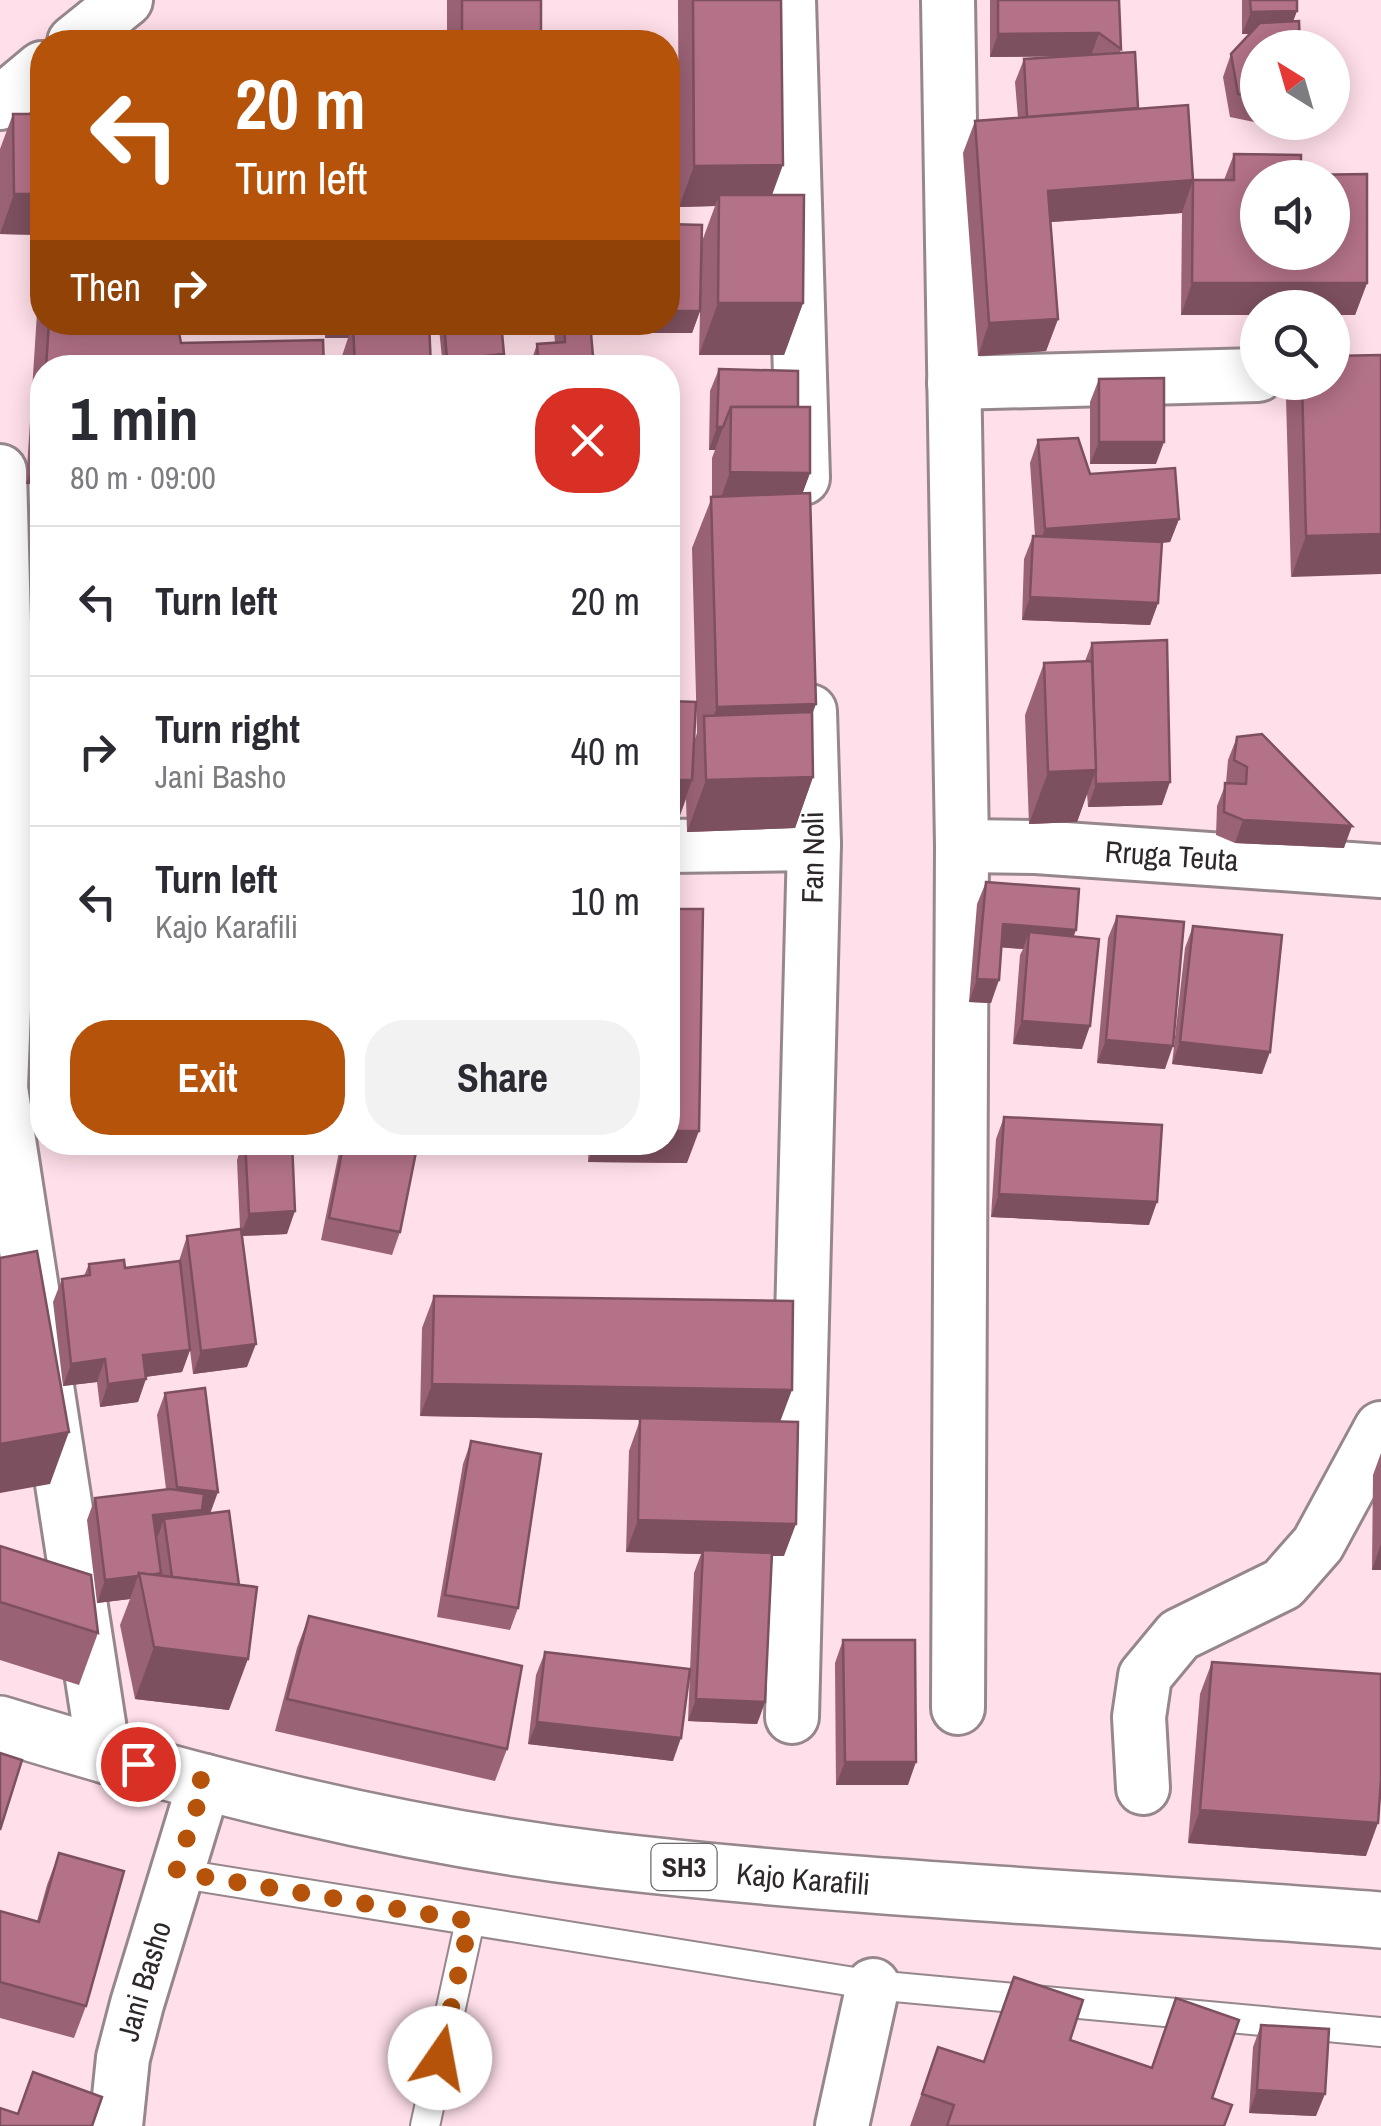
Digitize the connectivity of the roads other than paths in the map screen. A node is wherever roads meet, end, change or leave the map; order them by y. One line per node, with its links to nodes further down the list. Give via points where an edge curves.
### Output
1 (126, 0): 4 (street)
2 (789, 0): 10 (street)
3 (948, 0): 8 (street)
4 (89, 30)
5 (30, 78): 6 (street)
6 (0, 103)
7 (1240, 375): 8 (street)
8 (954, 383): 14 (street)
9 (0, 471): 15 (street)
10 (805, 530)
11 (809, 668): 12 (street, Fan Noli)
12 (814, 844): 13 (street); 19 (street, Fan Noli)
13 (680, 846)
14 (962, 846): 16 (street, Rruga Teuta); 18 (street)
15 (26, 851): 21 (street, via 1,1088)
16 (1381, 870)
17 (1381, 1428): 23 (street, via 1318,1544 1283,1584 1179,1635 1145,1676 1139,1717)
18 (958, 1708)
19 (792, 1717)
20 (0, 1724): 21 (main road, Kajo Karafili / SH3)
21 (104, 1756): 22 (main road, Kajo Karafili / SH3)
22 (205, 1781): 24 (street, Jani Basho); 25 (main road, Kajo Karafili / SH3, via 388,1824 602,1860 957,1893)
23 (1143, 1788)
24 (176, 1872): 26 (lane); 29 (street, Jani Basho, via 128,2040)
25 (1381, 1920)
26 (470, 1921): 27 (lane); 30 (lane)
27 (873, 1985): 28 (lane); 31 (street)
28 (1381, 2032)
29 (116, 2126)
30 (425, 2126)
31 (842, 2126)

